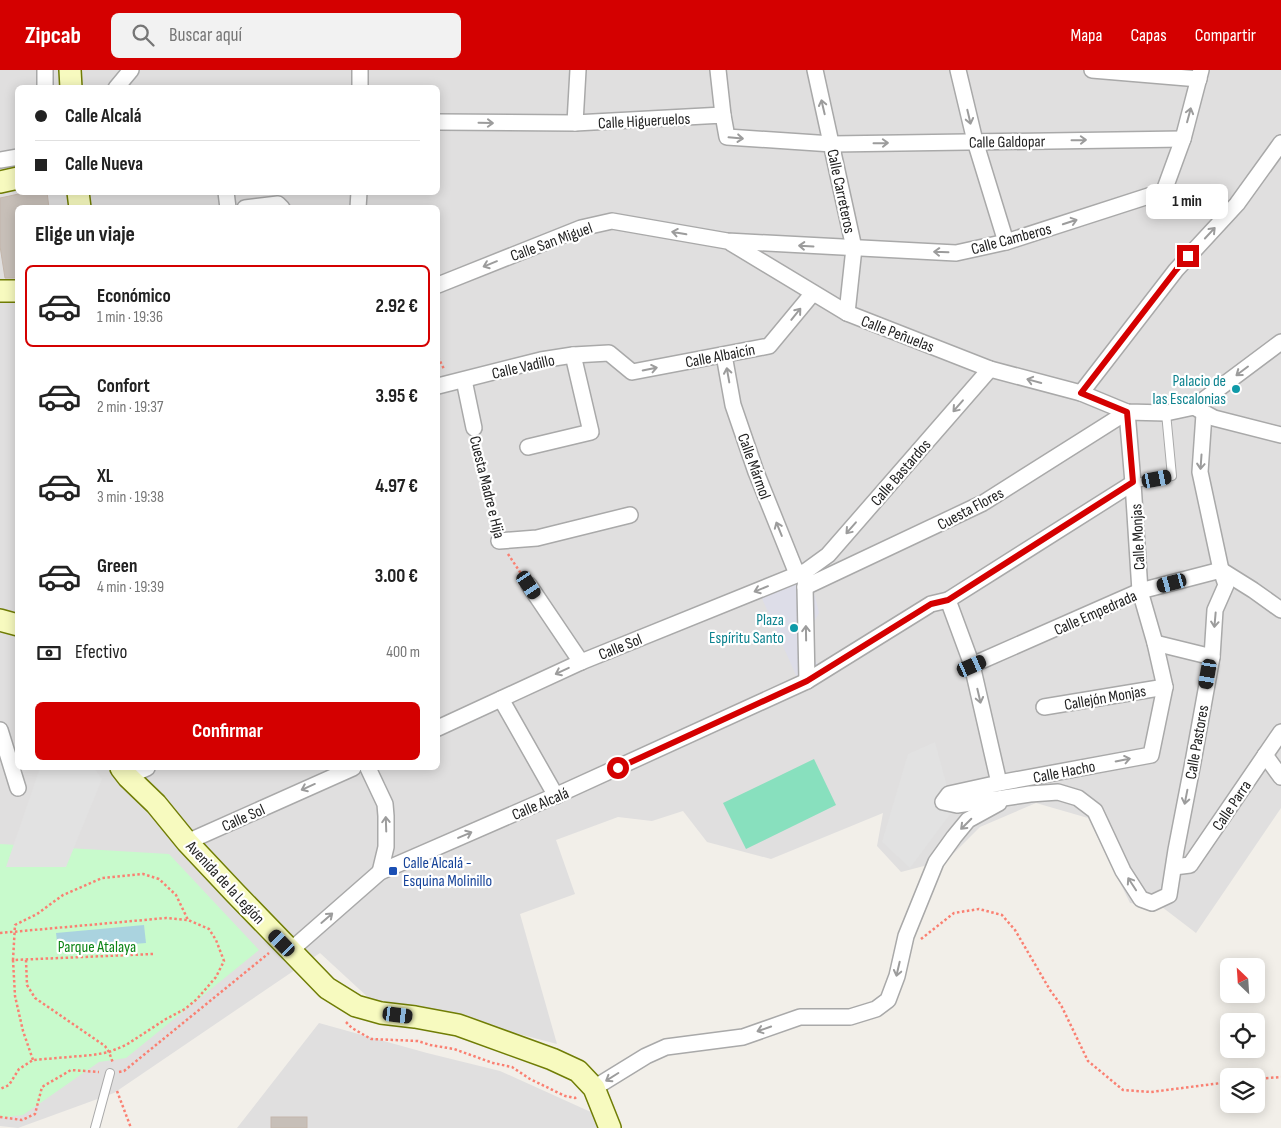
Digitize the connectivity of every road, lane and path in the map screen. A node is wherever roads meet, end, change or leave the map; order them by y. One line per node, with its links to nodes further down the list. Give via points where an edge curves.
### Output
1 (45, 70): 11 (street)
2 (70, 70): 12 (main road)
3 (131, 70): 13 (street)
4 (360, 70): 14 (street)
5 (578, 70): 17 (street)
6 (718, 70): 15 (street)
7 (815, 70): 21 (street, Calle Carreteros, one-way to 7)
8 (958, 70): 19 (street, one-way to 19)
9 (1092, 70): 10 (street)
10 (1200, 74): 18 (street, Calle Camberos, one-way to 10)
11 (45, 85)
12 (71, 85)
13 (118, 85)
14 (360, 85)
15 (723, 115): 17 (street, Calle Higueruelos); 21 (street, one-way to 21, via 727,138)
16 (440, 122): 17 (street, Calle Higueruelos, one-way to 17)
17 (575, 124)
18 (1183, 139): 19 (street, Calle Galdopar, one-way to 18); 27 (street, Calle Camberos, one-way to 18, via 1164,191)
19 (975, 141): 21 (street, Calle Galdopar, one-way to 19); 27 (street)
20 (1281, 143): 41 (street, one-way to 20, via 1176,270 1237,204)
21 (832, 144): 28 (street, Calle Carreteros)
22 (15, 158): 23 (street)
23 (0, 160)
24 (15, 179): 25 (main road)
25 (0, 182)
26 (727, 241): 28 (street, Calle Camberos, one-way to 26); 29 (street, Calle San Miguel, one-way to 29, via 612,222 581,228); 32 (street, Calle Peñuelas)
27 (1006, 242): 28 (street, Calle Camberos, one-way to 28, via 956,252)
28 (854, 248): 33 (street, Calle Carreteros)
29 (440, 284)
30 (0, 291): 31 (main road)
31 (15, 291)
32 (813, 293): 33 (street, Calle Peñuelas); 37 (street, Calle Albaicín, one-way to 32, via 769,346)
33 (847, 313): 38 (street, Calle Peñuelas)
34 (1281, 342): 42 (street, one-way to 42)
35 (609, 353): 36 (street, Calle Vadillo); 37 (street, Calle Albaicín, one-way to 37, via 632,372)
36 (573, 355): 39 (street, Calle Vadillo); 47 (street, via 591,432)
37 (724, 355): 52 (street, Calle Mármol, one-way to 37, via 756,472 733,404)
38 (990, 369): 41 (street, Calle Peñuelas, one-way to 38); 52 (street, Calle Bastardos, one-way to 52, via 828,555)
39 (464, 380): 40 (street, Calle Vadillo); 45 (street, Cuesta Madre e Hija)
40 (440, 386)
41 (1081, 393): 43 (street, Calle Peñuelas)
42 (1199, 410): 44 (street); 46 (street, via 1214,418); 51 (street, Calle Pastores, one-way to 51, via 1200,472)
43 (1127, 412): 44 (street); 48 (street, Calle Monjas); 52 (street, Cuesta Flores, via 983,503)
44 (1166, 413): 48 (lane, via 1172,476)
45 (474, 428): 50 (path, Cuesta Madre e Hija)
46 (1281, 435)
47 (528, 447)
48 (1137, 482): 54 (street, Calle Monjas); 55 (street, Calle Alcalá)
49 (630, 514): 50 (street, via 537,538)
50 (499, 541): 53 (path, Cuesta Madre e Hija)
51 (1221, 570): 54 (street, Calle Empedrada); 56 (street); 60 (street, Calle Pastores, one-way to 60, via 1226,585 1215,610)
52 (803, 578): 61 (street, Calle Sol, one-way to 61); 63 (street, one-way to 52)
53 (529, 585): 61 (street)
54 (1140, 591): 59 (street, Calle Hacho); 62 (street, Calle Empedrada)
55 (948, 600): 62 (street); 63 (street, Calle Alcalá, via 931,604)
56 (1281, 610)
57 (0, 620): 58 (main road)
58 (15, 624)
59 (1155, 643): 60 (street); 64 (street, Calle Hacho)
60 (1212, 657): 80 (street, Calle Pastores, one-way to 80)
61 (581, 662): 65 (street, Calle Sol, one-way to 65)
62 (972, 666): 75 (street, one-way to 75)
63 (807, 681): 77 (street, Calle Alcalá)
64 (1165, 687): 66 (street, Callejón Monjas); 75 (street, Calle Hacho, one-way to 64, via 1151,755)
65 (501, 699): 67 (street, Calle Sol); 77 (street)
66 (1044, 707)
67 (440, 727)
68 (0, 730): 76 (street)
69 (1281, 732): 70 (street, Calle Parra)
70 (1265, 755): 74 (street); 80 (street, Calle Parra, via 1190,864)
71 (136, 770): 79 (main road, Avenida de la Legión, via 156,804)
72 (349, 770): 79 (street, Calle Sol, one-way to 79)
73 (369, 770): 81 (street, one-way to 73, via 386,847 385,804)
74 (1281, 777)
75 (999, 783): 78 (street, via 949,794 943,802 957,805)
76 (18, 788)
77 (556, 796): 81 (street, Calle Alcalá, one-way to 77)
78 (1007, 798): 80 (street, Calle Pastores, one-way to 78, via 1169,895 1152,903 1141,899 1123,871 1095,811 1078,798 1058,792); 87 (street, one-way to 87, via 968,820 936,862)
79 (187, 842): 85 (main road, Avenida de la Legión)
80 (1174, 867)
81 (380, 872): 85 (street, Calle Alcalá, one-way to 81)
82 (188, 920): 83 (path, via 158,918); 83 (path, via 176,895 159,879 144,874 102,878 63,895 15,925); 91 (path, via 209,929 216,940 224,961 216,977 185,1009)
83 (14, 932): 84 (path); 88 (path)
84 (0, 933)
85 (286, 947): 93 (path, via 124,1071); 97 (main road, Avenida de la Legión, via 327,988 356,1006 458,1025 578,1071)
86 (153, 954): 89 (path)
87 (902, 954): 96 (path, via 954,913 979,909 1002,915 1015,930 1061,1005 1088,1061 1122,1090 1151,1092); 97 (street, one-way to 97, via 888,1000 876,1009 850,1017 800,1017 743,1037 666,1047)
88 (13, 960): 89 (path); 92 (path, via 15,996)
89 (26, 960): 91 (path, via 27,985 35,998)
90 (342, 1017): 97 (path, via 352,1028 371,1039 418,1041 454,1049 512,1067 565,1096 575,1098)
91 (109, 1052): 92 (path); 93 (path)
92 (33, 1060): 98 (path, via 19,1069 9,1085)
93 (113, 1073): 99 (path, via 71,1070 42,1087 35,1114 22,1120); 100 (lane); 101 (path)
94 (1281, 1077): 95 (path)
95 (1265, 1078)
96 (1220, 1083)
97 (594, 1088): 102 (main road)
98 (0, 1089)
99 (0, 1117)
100 (95, 1128)
101 (131, 1128)
102 (610, 1128)

